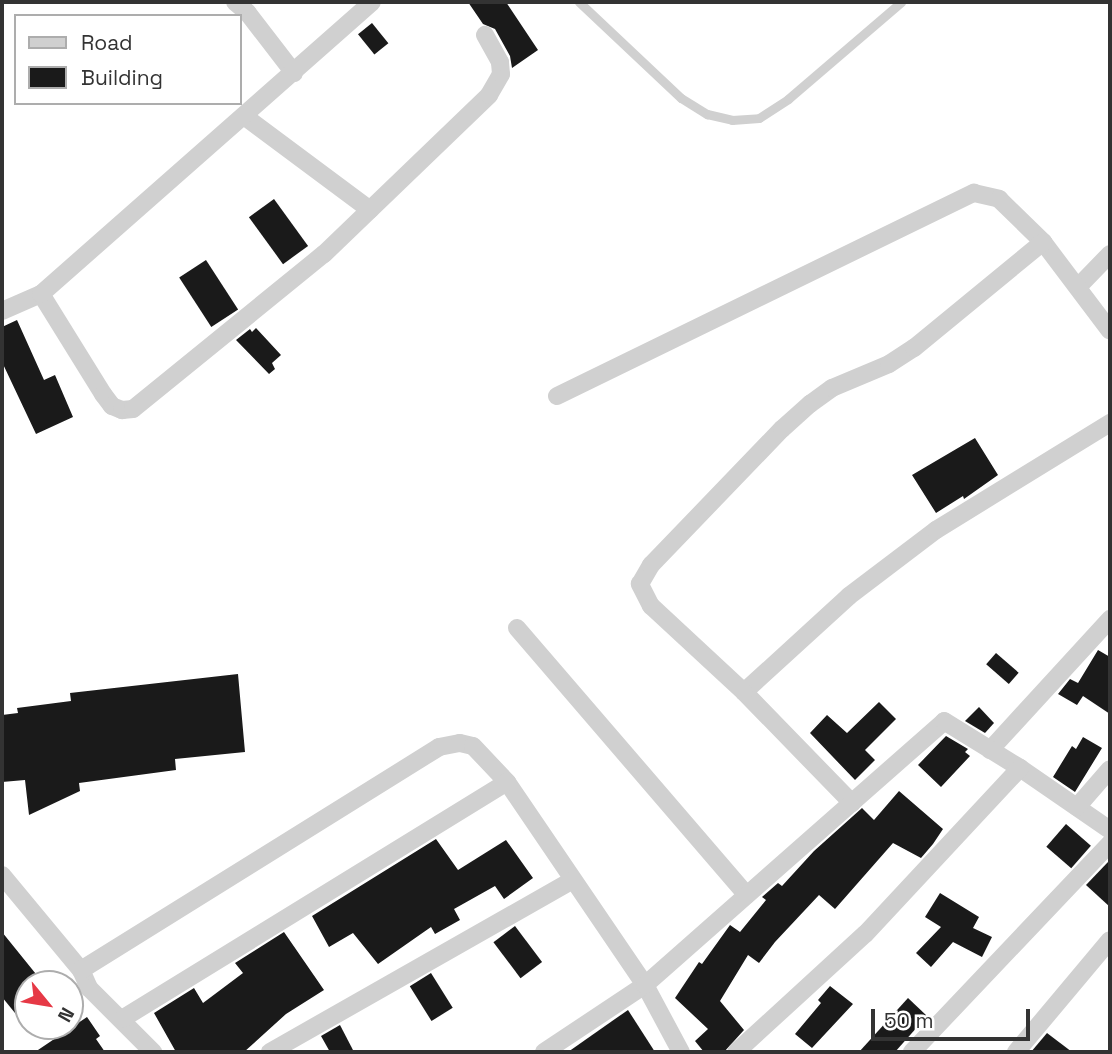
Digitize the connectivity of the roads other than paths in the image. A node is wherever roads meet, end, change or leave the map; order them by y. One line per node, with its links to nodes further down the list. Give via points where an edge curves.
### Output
1 (235, 2): 6 (street)
2 (372, 2): 6 (street)
3 (579, 2): 4 (lane, via 681,98 707,114 732,120 759,118 788,100)
4 (901, 2)
5 (485, 35): 8 (street, via 500,62 497,85)
6 (293, 73): 7 (street)
7 (244, 116): 8 (street); 12 (street)
8 (369, 210): 12 (street, via 324,254 132,409 122,410 108,400)
9 (1043, 242): 11 (street); 15 (street, via 999,200 974,193); 19 (street, via 914,348 832,388 810,404 643,576 642,593 652,606)
10 (1110, 254): 11 (street)
11 (1078, 287): 14 (street)
12 (41, 294): 13 (street)
13 (2, 311)
14 (1110, 331)
15 (557, 397)
16 (1110, 423): 19 (street, via 936,530 849,596)
17 (1110, 619): 20 (street)
18 (517, 628): 30 (street)
19 (744, 692): 24 (street)
20 (990, 750): 21 (street); 24 (street, via 944,721)
21 (1020, 768): 25 (street); 40 (street, via 865,934)
22 (1110, 769): 25 (street)
23 (507, 782): 28 (street); 32 (street, via 473,746 439,747); 35 (street)
24 (852, 803): 30 (street)
25 (1077, 807): 26 (street)
26 (1110, 830)
27 (1110, 843): 41 (street)
28 (573, 880): 34 (street); 37 (street)
29 (5, 884): 32 (street)
30 (747, 895): 34 (street)
31 (1110, 940): 42 (street)
32 (81, 970)
33 (84, 977): 35 (street, via 89,988)
34 (645, 985): 38 (street); 39 (street)
35 (122, 1018): 36 (street)
36 (153, 1052)
37 (270, 1052)
38 (544, 1052)
39 (681, 1052)
40 (736, 1052)
41 (912, 1052)
42 (1016, 1052)

